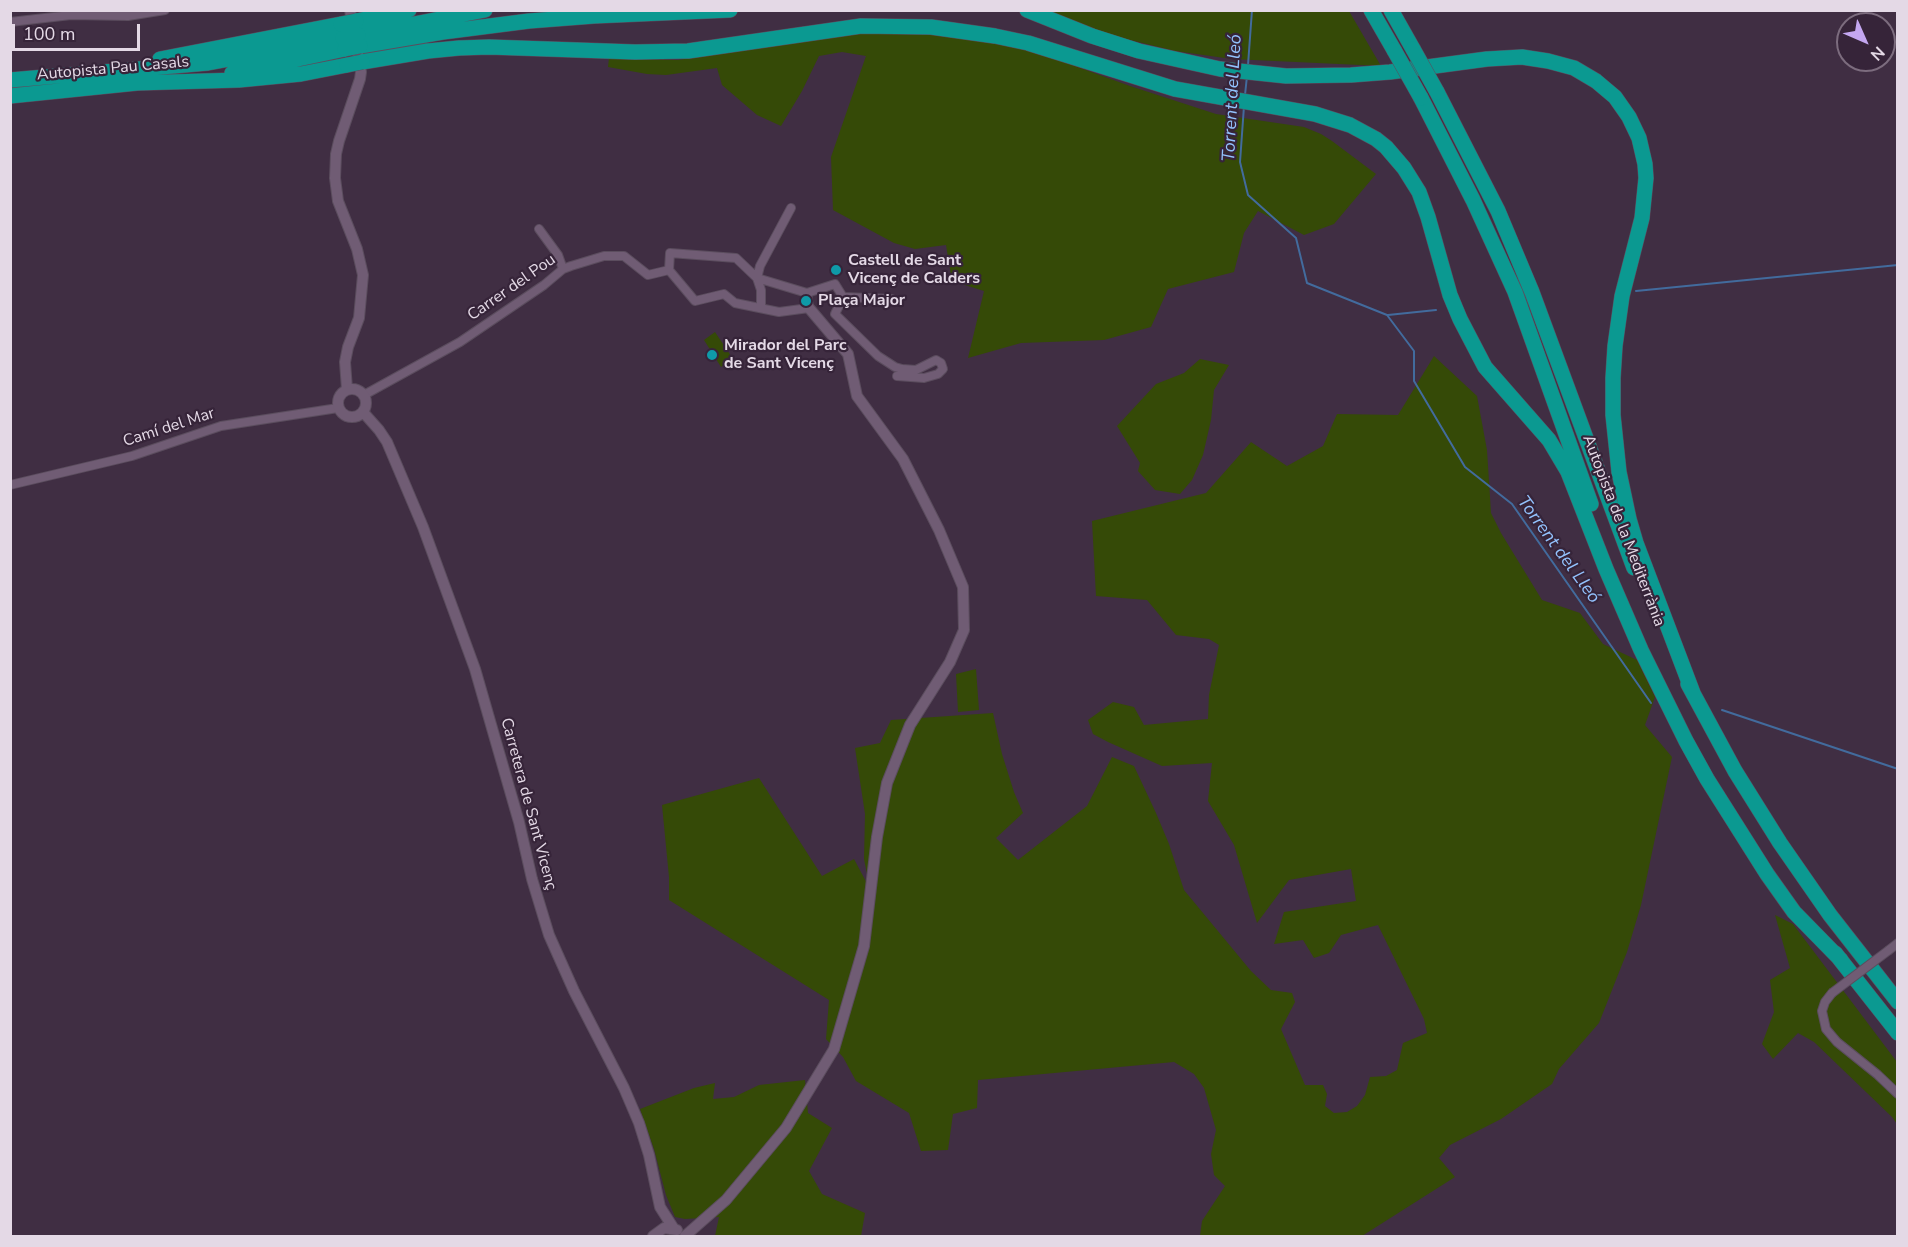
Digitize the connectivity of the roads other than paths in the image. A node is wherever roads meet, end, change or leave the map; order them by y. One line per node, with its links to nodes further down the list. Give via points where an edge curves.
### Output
1 (165, 10): 8 (street, via 128,16 59,16)
2 (409, 10): 9 (highway)
3 (485, 10): 9 (highway)
4 (730, 10): 9 (highway, via 594,15 443,32)
5 (1027, 10): 29 (highway, via 1139,51 1220,69 1286,76 1351,75 1522,57 1574,68 1615,97 1639,138 1646,178 1615,346 1613,415 1619,472 1636,543)
6 (1371, 10): 31 (highway, Autopista de la Mediterrània, bridge, via 1421,98 1515,292 1615,566 1672,694 1757,842)
7 (1391, 10): 29 (highway, Autopista de la Mediterrània, bridge, via 1479,171 1515,251 1638,576)
8 (10, 22)
9 (350, 29): 10 (highway); 11 (highway, Autopista Pau Casals, via 208,63); 24 (street, via 361,72 336,154 335,178 338,201 363,275 362,304 345,362)
10 (218, 79): 12 (highway, Autopista Pau Casals); 31 (highway, via 301,74 459,48 688,51 861,26 932,27 995,36 1185,92 1315,114 1350,125 1386,147 1419,192 1460,319 1485,367 1550,440 1568,472 1641,650 1686,741 1794,912)
11 (10, 80)
12 (10, 96)
13 (791, 208): 17 (street)
14 (539, 229): 15 (street)
15 (563, 269): 16 (street, Carrer del Pou, via 604,256 624,256 648,275); 25 (street, Carrer del Pou, via 460,342)
16 (669, 270): 17 (street, via 670,252 736,258); 21 (street, via 695,301 724,294 735,303)
17 (757, 278): 18 (street); 21 (street)
18 (807, 293): 19 (street, via 835,284); 22 (street)
19 (843, 297): 20 (street); 23 (street, via 835,314 878,356 902,369 916,370 936,360 942,363 938,374 924,378)
20 (892, 299)
21 (762, 308): 22 (street, via 779,312)
22 (809, 308): 38 (street, via 848,354 857,396 903,459 939,530 963,586 964,630 950,662 910,724 887,783 864,946 834,1049 786,1128 726,1200)
23 (897, 376)
24 (347, 389): 25 (street, via 357,389); 26 (street, via 338,399)
25 (364, 395): 27 (street)
26 (338, 408): 27 (street, via 350,417); 28 (street, Camí del Mar, via 221,426 132,456)
27 (363, 412): 35 (street, Carretera de Sant Vicenç, via 387,442 423,527 475,669 549,935 639,1124)
28 (10, 485)
29 (1693, 693): 32 (highway, Autopista de la Mediterrània, via 1780,843)
30 (1898, 943): 34 (street, bridge, via 1832,993 1822,1011 1826,1029 1837,1042)
31 (1841, 960): 33 (highway, Autopista de la Mediterrània)
32 (1898, 1002)
33 (1898, 1033)
34 (1898, 1094)
35 (660, 1207): 36 (street, Carretera de Sant Vicenç); 37 (street, Carretera de Sant Vicenç)
36 (674, 1229): 37 (street, via 660,1230); 38 (street)
37 (653, 1236)
38 (684, 1236)

